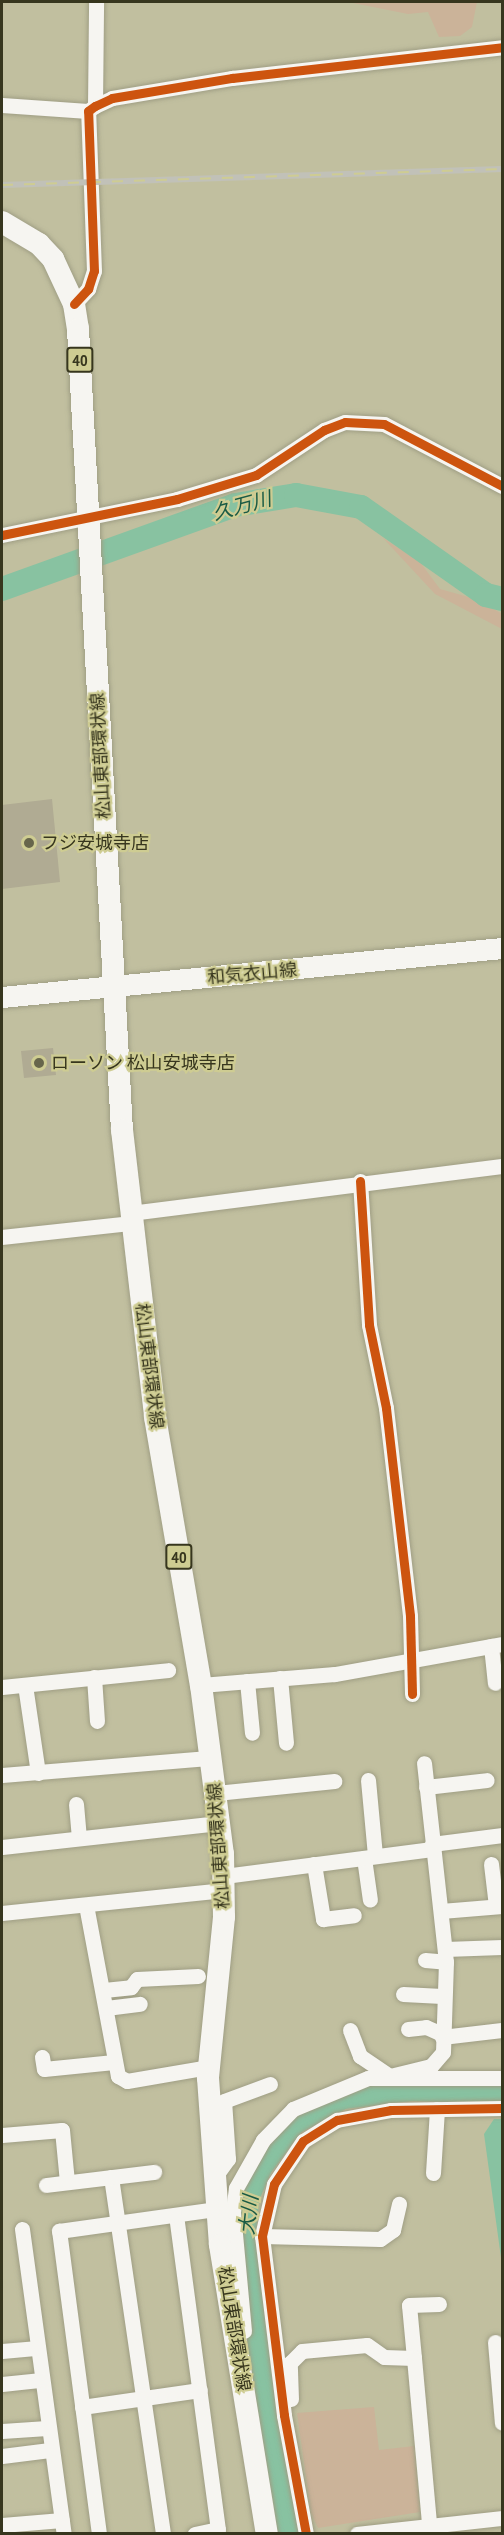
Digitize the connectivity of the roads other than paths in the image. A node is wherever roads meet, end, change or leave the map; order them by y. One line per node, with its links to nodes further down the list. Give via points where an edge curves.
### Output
1 (96, 2): 4 (street)
2 (502, 47): 4 (street, via 232,78 112,98)
3 (2, 105): 4 (street)
4 (92, 109): 6 (street, via 94,271 88,289)
5 (2, 222): 6 (main road, 松山東部環状線 / 40, via 39,244 53,259)
6 (74, 303): 8 (main road, 松山東部環状線 / 40)
7 (502, 486): 8 (street, via 384,424 352,422 324,430 256,475)
8 (89, 524): 9 (street); 11 (main road, 松山東部環状線 / 40)
9 (2, 535)
10 (502, 948): 11 (main road, 和気衣山線)
11 (113, 986): 12 (main road, 和気衣山線); 15 (main road, 松山東部環状線 / 40)
12 (2, 997)
13 (502, 1166): 14 (street)
14 (360, 1181): 15 (street); 18 (street, via 369,1325 386,1408 410,1616)
15 (131, 1218): 16 (street); 25 (main road, 松山東部環状線 / 40, via 155,1417)
16 (2, 1237)
17 (497, 1645): 18 (street); 23 (street)
18 (409, 1660): 21 (street); 27 (street)
19 (168, 1670): 20 (street)
20 (94, 1677): 24 (street); 28 (street)
21 (280, 1678): 22 (street); 30 (street)
22 (247, 1681): 25 (street); 29 (street)
23 (495, 1683)
24 (25, 1684): 26 (street); 33 (street)
25 (201, 1685): 31 (main road, 松山東部環状線 / 40)
26 (2, 1687)
27 (412, 1694)
28 (98, 1721)
29 (252, 1733)
30 (286, 1743)
31 (211, 1758): 33 (street); 39 (main road, 松山東部環状線 / 40)
32 (424, 1763): 38 (street)
33 (38, 1773): 34 (street)
34 (2, 1775)
35 (368, 1780): 46 (street)
36 (487, 1780): 38 (street)
37 (334, 1781): 39 (street)
38 (426, 1787): 44 (street)
39 (216, 1793): 41 (main road, 松山東部環状線 / 40)
40 (76, 1804): 43 (street)
41 (219, 1823): 43 (street); 49 (main road, 松山東部環状線 / 40)
42 (502, 1835): 44 (street)
43 (79, 1838): 45 (street)
44 (432, 1846): 46 (street); 53 (street)
45 (2, 1847)
46 (370, 1857): 47 (street); 50 (street)
47 (314, 1864): 49 (street); 55 (street, via 323,1919)
48 (491, 1864): 52 (street)
49 (224, 1883): 51 (street); 71 (main road, 松山東部環状線 / 40)
50 (370, 1900)
51 (86, 1905): 54 (street); 60 (street)
52 (499, 1906): 53 (street)
53 (441, 1911): 57 (street)
54 (2, 1913)
55 (354, 1915)
56 (502, 1947): 57 (street)
57 (446, 1955): 58 (street); 62 (street)
58 (425, 1960)
59 (198, 1976): 60 (street, via 137,1979 131,1987)
60 (104, 1990): 64 (street)
61 (403, 1994): 62 (street)
62 (442, 1996): 68 (street)
63 (140, 2004): 64 (street)
64 (106, 2008): 70 (street)
65 (408, 2029): 68 (street, via 426,2027)
66 (350, 2030): 72 (street, via 360,2056)
67 (502, 2030): 68 (street)
68 (442, 2035): 72 (street, via 440,2060)
69 (42, 2057): 70 (street, via 44,2069)
70 (114, 2062): 71 (street, via 117,2076 127,2081)
71 (208, 2067): 81 (main road, 松山東部環状線 / 40)
72 (390, 2076): 73 (street); 95 (street, via 350,2082 311,2097 274,2127 246,2167 232,2212 245,2347)
73 (502, 2078)
74 (270, 2084): 81 (street, via 224,2101 228,2159 224,2172)
75 (502, 2108): 76 (street)
76 (437, 2109): 79 (street); 89 (street, via 362,2112 303,2141 266,2201)
77 (2, 2135): 82 (street, via 62,2130)
78 (154, 2172): 80 (street)
79 (434, 2173)
80 (111, 2177): 82 (street); 87 (street)
81 (214, 2178): 85 (main road, 松山東部環状線 / 40)
82 (67, 2182): 83 (street)
83 (46, 2185)
84 (399, 2204): 89 (street, via 393,2230 380,2239)
85 (216, 2209): 86 (street); 95 (main road, 松山東部環状線 / 40)
86 (176, 2215): 87 (street); 98 (street)
87 (116, 2223): 99 (street); 100 (street, via 59,2231)
88 (22, 2229): 92 (street)
89 (262, 2236): 104 (street)
90 (439, 2304): 94 (street, via 409,2305)
91 (495, 2342): 101 (street)
92 (35, 2348): 93 (street); 96 (street)
93 (2, 2351)
94 (414, 2358): 104 (street, via 384,2357 367,2345 302,2352 290,2363); 111 (street)
95 (238, 2359): 115 (main road, 松山東部環状線 / 40)
96 (39, 2380): 97 (street); 102 (street)
97 (2, 2384)
98 (200, 2390): 99 (street); 114 (street, via 218,2529)
99 (142, 2398): 100 (street); 113 (street)
100 (82, 2407): 112 (street)
101 (502, 2423)
102 (47, 2428): 103 (street); 105 (street)
103 (2, 2432)
104 (289, 2443): 116 (street)
105 (50, 2450): 106 (street); 110 (street)
106 (2, 2456)
107 (502, 2518): 109 (street)
108 (2, 2525): 110 (street)
109 (488, 2526): 111 (street)
110 (63, 2527)
111 (429, 2528): 117 (street)
112 (99, 2534)
113 (163, 2534)
114 (195, 2534)
115 (267, 2534)
116 (306, 2534)
117 (357, 2534)

